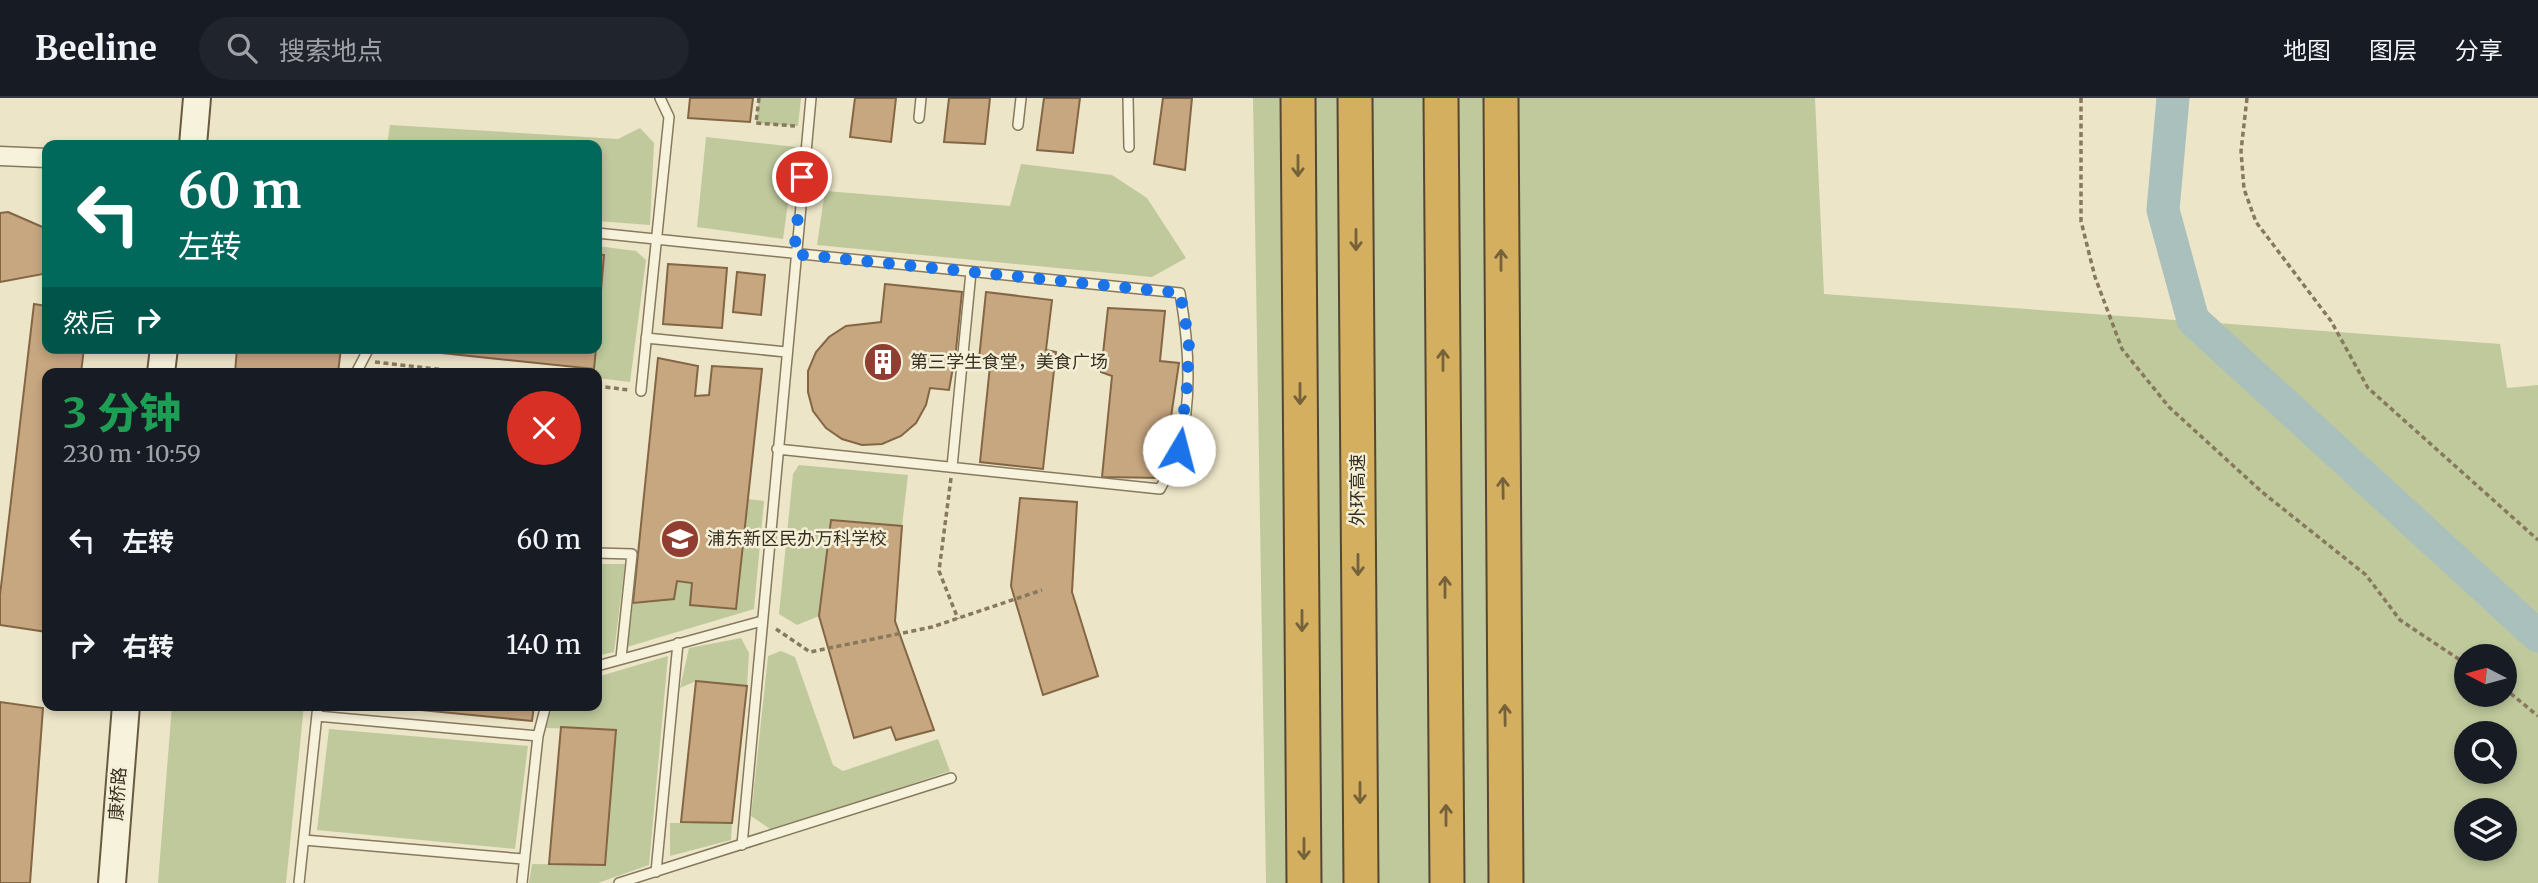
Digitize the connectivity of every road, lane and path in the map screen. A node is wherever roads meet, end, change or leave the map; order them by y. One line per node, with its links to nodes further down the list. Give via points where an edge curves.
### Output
1 (197, 98): 17 (main road)
2 (660, 98): 22 (lane, via 669,117)
3 (759, 98): 16 (path, via 756,123)
4 (811, 98): 16 (lane)
5 (921, 98): 14 (lane)
6 (1021, 98): 15 (lane)
7 (1128, 98): 18 (lane)
8 (1298, 98): 60 (highway, one-way to 60)
9 (1355, 98): 61 (highway, 外环高速, one-way to 61)
10 (1441, 98): 62 (highway, one-way to 10)
11 (1501, 98): 63 (highway, one-way to 11)
12 (2081, 98): 41 (path, via 2081,221 2095,277 2122,349 2169,407 2262,492 2366,575 2400,620)
13 (2247, 98): 35 (path, via 2241,151 2244,189 2256,222 2331,321 2368,388)
14 (919, 118)
15 (1018, 125)
16 (808, 127): 23 (lane)
17 (193, 140)
18 (1129, 146)
19 (0, 156): 20 (street)
20 (42, 158)
21 (602, 234): 22 (lane)
22 (656, 240): 23 (lane); 25 (lane)
23 (794, 254): 24 (lane); 26 (lane)
24 (971, 272): 34 (lane); 34 (lane, via 1180,293 1189,341 1187,387 1179,450 1160,489)
25 (646, 338): 26 (lane); 32 (lane)
26 (786, 352): 33 (lane)
27 (366, 354): 28 (lane)
28 (363, 361): 29 (lane); 30 (path)
29 (359, 368)
30 (426, 368)
31 (602, 387): 32 (path)
32 (641, 391)
33 (777, 449): 34 (lane); 39 (lane)
34 (952, 467): 38 (path, via 939,570)
35 (2538, 540)
36 (602, 552): 42 (lane, via 632,554)
37 (1041, 590): 38 (path)
38 (958, 618): 39 (path, via 810,652)
39 (762, 621): 40 (lane); 53 (lane)
40 (678, 643): 42 (lane); 55 (lane)
41 (2454, 656)
42 (621, 658): 43 (lane)
43 (602, 664)
44 (2517, 699): 49 (path)
45 (126, 711): 56 (main road, 康桥路)
46 (317, 711): 52 (lane)
47 (326, 711): 50 (lane)
48 (544, 711): 50 (lane)
49 (2538, 716)
50 (538, 736): 54 (lane)
51 (951, 778): 53 (lane)
52 (304, 840): 54 (lane); 57 (lane)
53 (742, 845): 55 (lane)
54 (523, 859): 58 (lane)
55 (656, 872): 59 (lane)
56 (112, 883)
57 (299, 883)
58 (522, 883)
59 (619, 883)
60 (1304, 883)
61 (1361, 883)
62 (1447, 883)
63 (1506, 883)

